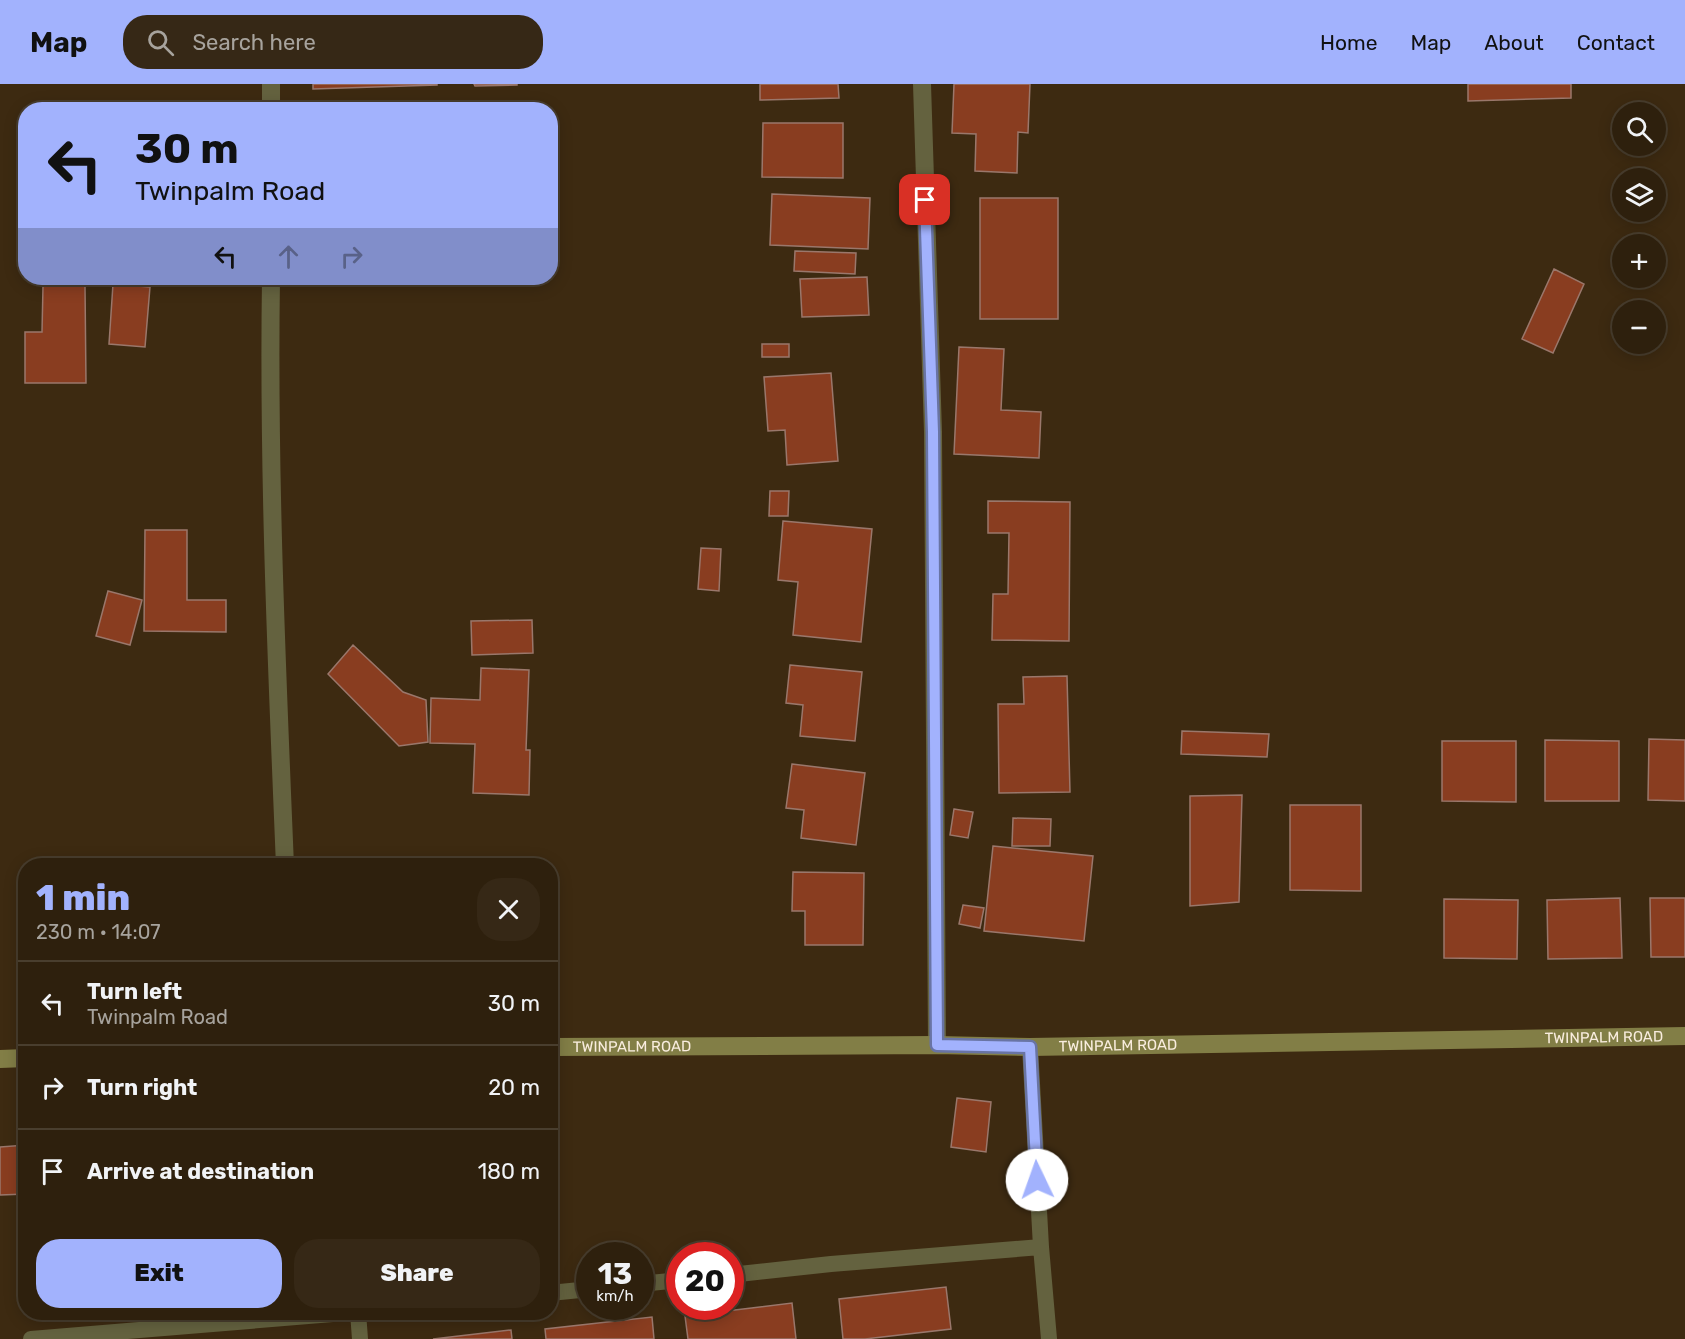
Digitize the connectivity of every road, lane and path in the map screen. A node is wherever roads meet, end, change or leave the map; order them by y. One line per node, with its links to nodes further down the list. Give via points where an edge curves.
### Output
1 (271, 84): 3 (street)
2 (922, 84): 7 (street, via 933,432)
3 (271, 102)
4 (271, 285): 5 (street, via 272,534)
5 (285, 858)
6 (1685, 1036): 9 (main road, TWINPALM ROAD)
7 (937, 1045): 8 (main road, TWINPALM ROAD); 9 (main road, TWINPALM ROAD)
8 (558, 1047)
9 (1030, 1047): 12 (lane)
10 (18, 1058): 11 (main road)
11 (0, 1059)
12 (1041, 1247): 13 (lane); 20 (lane)
13 (744, 1274)
14 (576, 1290): 15 (lane)
15 (558, 1292)
16 (261, 1320): 18 (lane)
17 (359, 1320): 19 (lane)
18 (31, 1339)
19 (360, 1339)
20 (1050, 1339)

